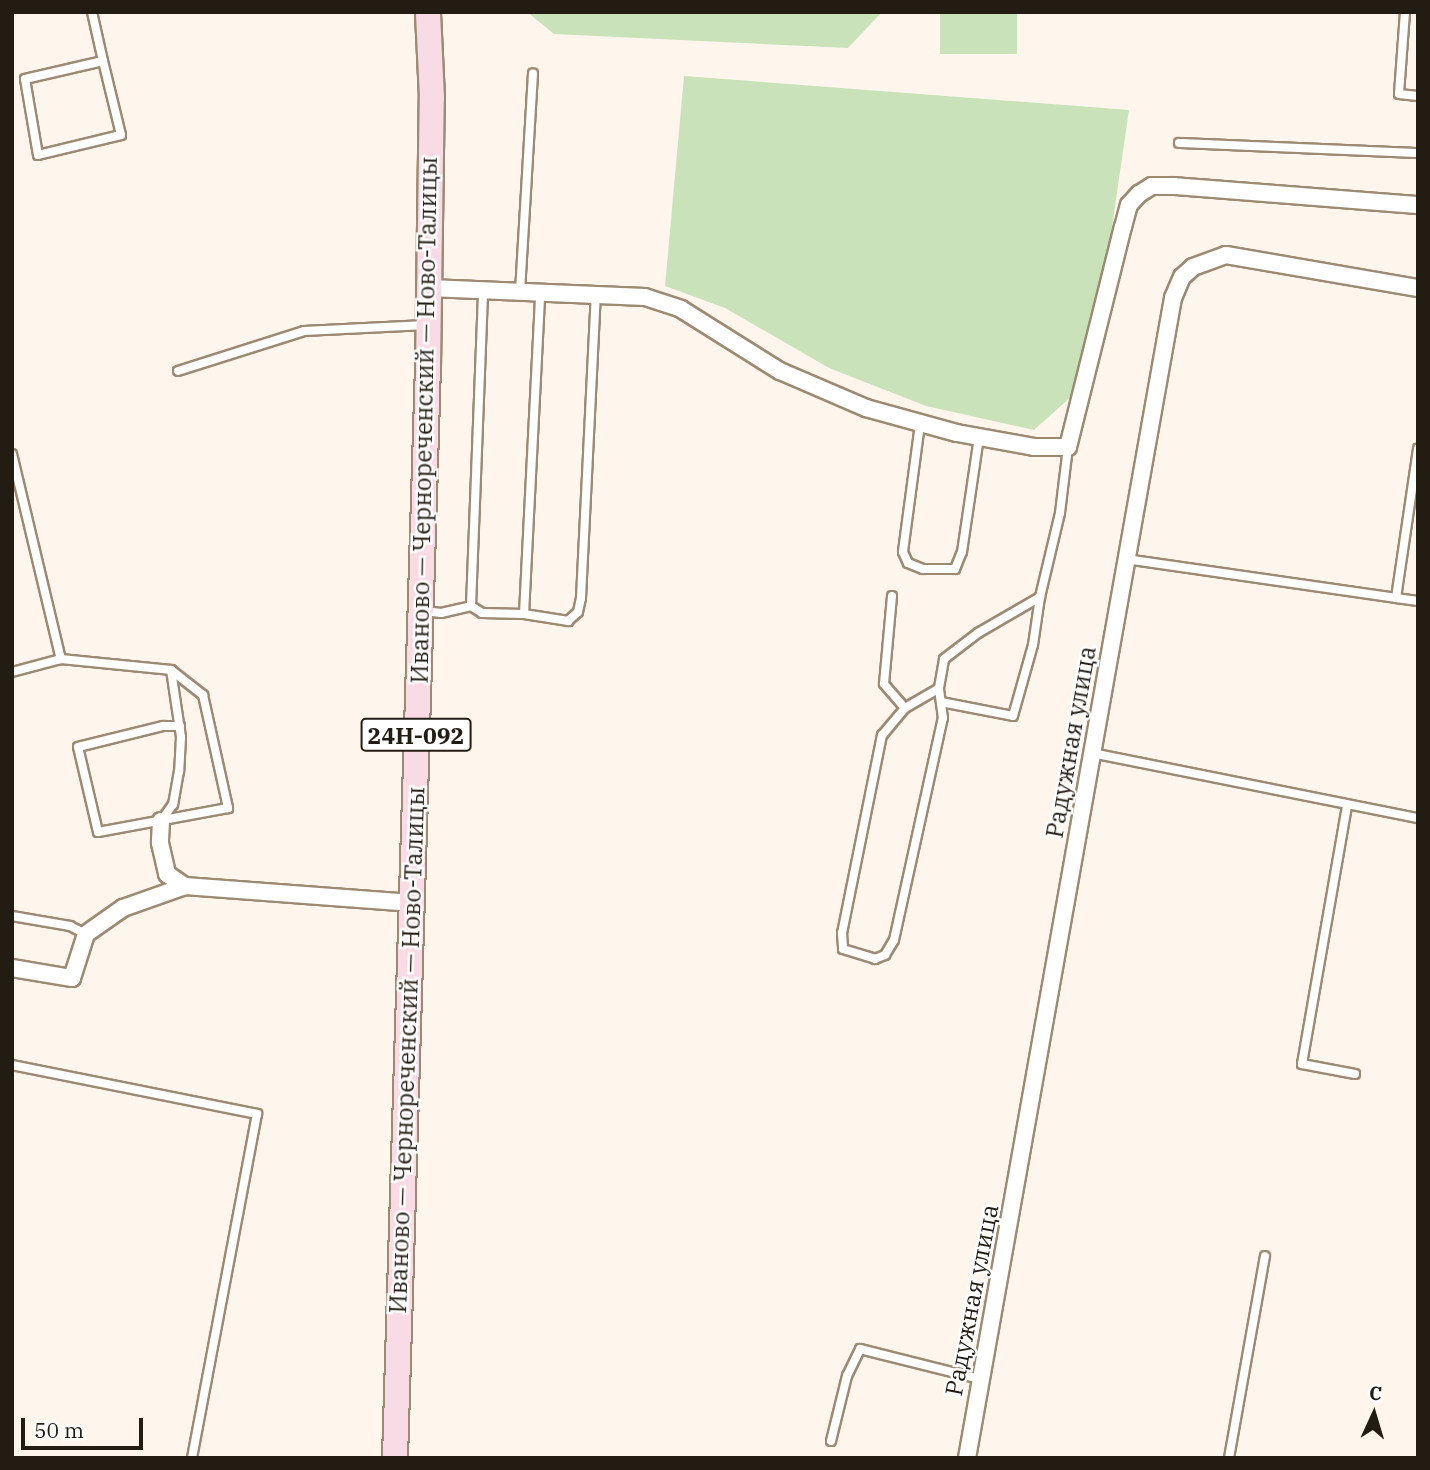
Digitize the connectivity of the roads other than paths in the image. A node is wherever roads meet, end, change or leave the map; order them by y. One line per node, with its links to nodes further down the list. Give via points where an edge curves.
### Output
1 (92, 12): 4 (lane)
2 (428, 12): 10 (main road, Иваново — Чернореченский — Ново-Талицы / 24Н-092, via 432,98)
3 (1405, 12): 6 (lane, via 1399,94)
4 (103, 61): 4 (lane, via 26,79 38,155 121,135)
5 (533, 73): 13 (lane)
6 (1418, 96)
7 (1179, 143): 8 (lane)
8 (1418, 153)
9 (1418, 205): 20 (street, via 1174,186 1152,186 1139,194 1129,205)
10 (429, 288): 12 (street); 16 (main road, Иваново — Чернореченский — Ново-Талицы / 24Н-092)
11 (1418, 288): 23 (street, Радужная улица, via 1226,255 1194,267 1182,277 1173,298)
12 (484, 291): 13 (street); 28 (lane)
13 (520, 292): 14 (street)
14 (540, 293): 15 (street); 30 (lane)
15 (596, 295): 18 (street, via 645,297 681,309 780,371 827,394); 30 (lane, via 578,612 568,621)
16 (429, 325): 17 (lane, via 304,331); 29 (main road, Иваново — Чернореченский — Ново-Талицы / 24Н-092)
17 (178, 372)
18 (920, 424): 19 (street); 19 (lane, via 903,552 908,564 923,569 955,569 962,552)
19 (979, 437): 20 (street, via 1034,447)
20 (1068, 447): 25 (lane, via 1060,513)
21 (1418, 449): 26 (lane)
22 (12, 454): 31 (lane)
23 (1126, 559): 26 (lane); 38 (street, Радужная улица)
24 (892, 596): 36 (lane, via 884,684)
25 (1040, 597): 34 (lane, via 978,633 944,660); 35 (lane, via 1033,645 1013,716)
26 (1396, 598): 27 (lane)
27 (1418, 601)
28 (471, 606): 29 (lane, via 441,613); 30 (lane, via 482,613)
29 (420, 611): 43 (main road, Иваново — Чернореченский — Ново-Талицы / 24Н-092)
30 (524, 614)
31 (61, 659): 32 (lane); 33 (lane)
32 (172, 670): 37 (lane); 41 (lane, via 204,695 229,808)
33 (12, 672)
34 (939, 688): 35 (lane); 36 (lane)
35 (941, 702): 36 (lane, via 943,718 894,940 885,955 875,959 843,949 842,933 882,735)
36 (905, 708)
37 (180, 726): 41 (lane, via 175,793); 41 (lane, via 78,747 98,832)
38 (1092, 753): 39 (lane); 50 (street, Радужная улица)
39 (1347, 806): 40 (lane); 48 (lane, via 1302,1064)
40 (1418, 818)
41 (161, 821): 42 (street, via 167,874)
42 (186, 886): 43 (street); 45 (street, via 123,908)
43 (412, 903): 53 (main road, Иваново — Чернореченский — Ново-Талицы / 24Н-092)
44 (12, 916): 45 (lane, via 70,926)
45 (86, 934): 46 (street, via 72,978)
46 (12, 968)
47 (12, 1065): 52 (lane, via 257,1114)
48 (1355, 1074)
49 (1265, 1256): 55 (lane)
50 (979, 1379): 51 (lane, via 860,1349 847,1376); 54 (street, Радужная улица)
51 (831, 1441)
52 (192, 1458)
53 (395, 1458)
54 (967, 1458)
55 (1229, 1458)

